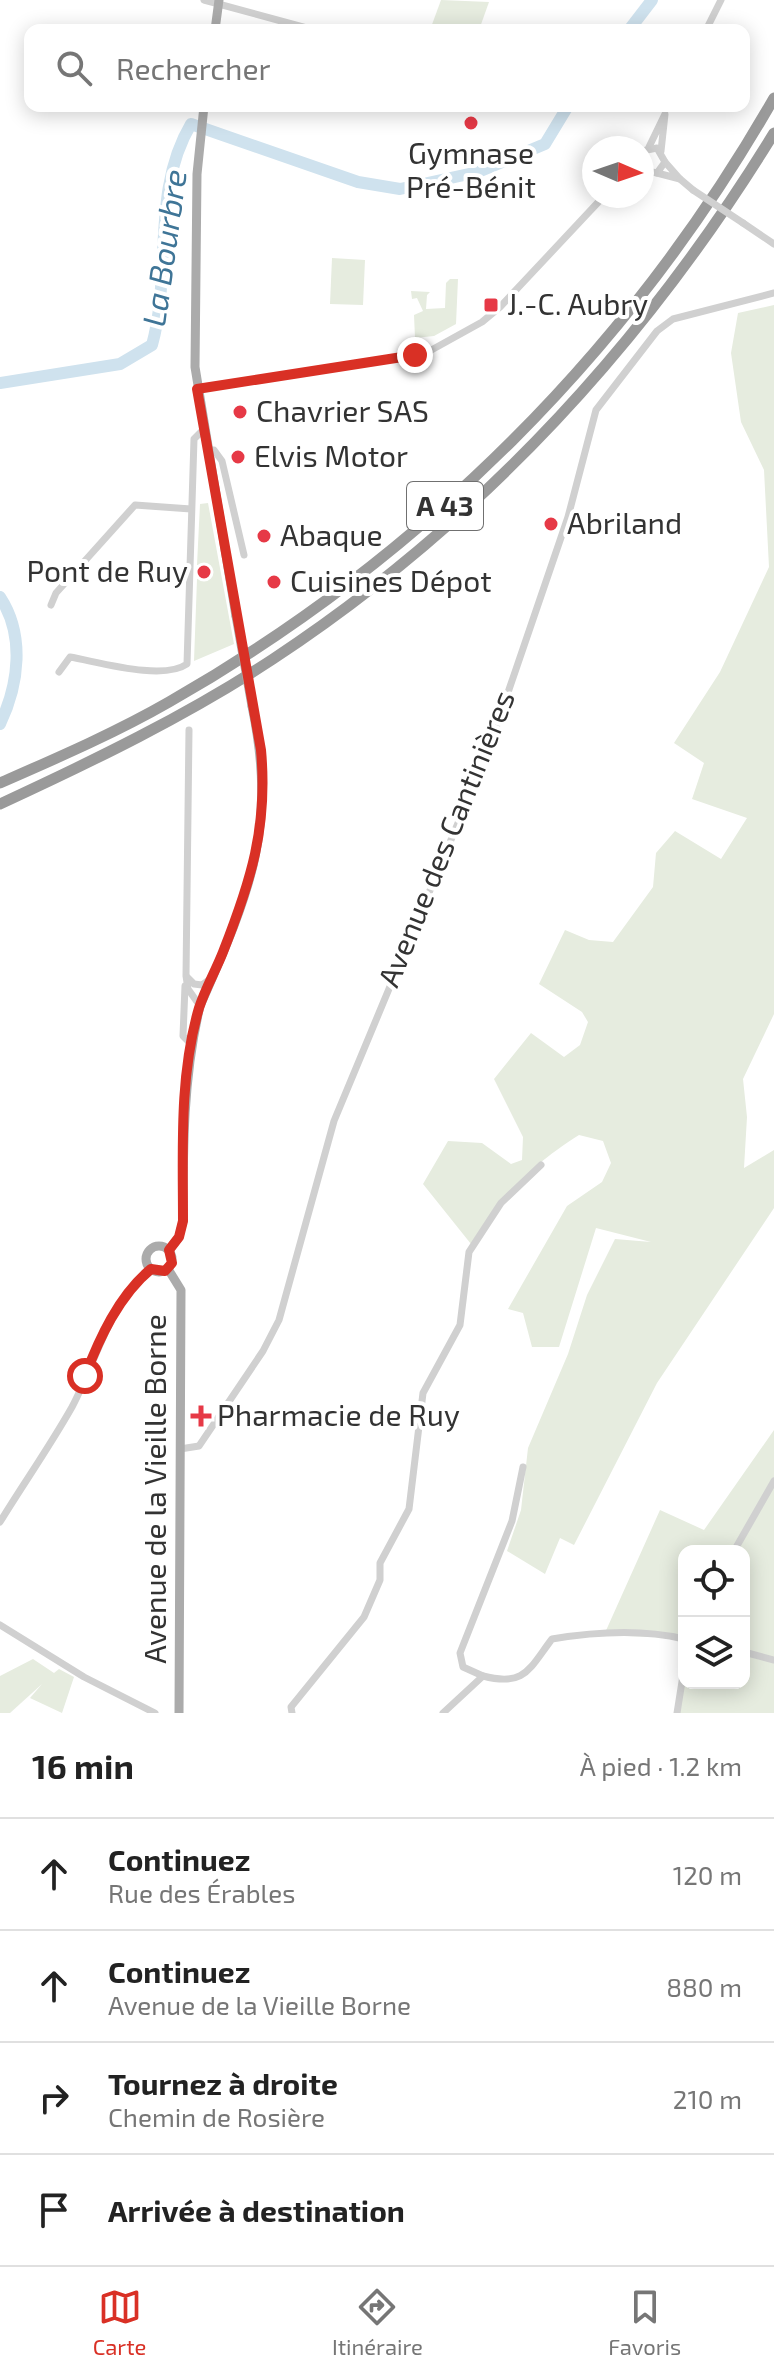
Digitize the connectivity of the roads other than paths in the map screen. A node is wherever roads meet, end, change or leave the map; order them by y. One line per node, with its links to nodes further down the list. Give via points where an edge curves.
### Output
1 (204, 0): 3 (street)
2 (721, 0): 6 (street)
3 (219, 2): 4 (main road); 5 (street)
4 (216, 24)
5 (294, 24)
6 (709, 24)
7 (774, 98): 30 (highway, A 43, via 727,178 617,328 493,463 425,524 350,584 180,695)
8 (204, 112): 22 (main road, Avenue de la Vieille Borne, via 193,332)
9 (666, 112): 12 (street)
10 (667, 112): 14 (street)
11 (774, 133): 31 (highway, A 43, via 684,269 629,340 503,477 436,537 357,600 259,667 178,716)
12 (652, 136)
13 (654, 150): 14 (street)
14 (661, 151): 15 (street)
15 (665, 162): 17 (street); 18 (street)
16 (654, 173): 17 (street)
17 (657, 173): 18 (street)
18 (680, 179): 20 (street, bridge)
19 (593, 208): 22 (street, via 500,307 426,353)
20 (774, 244)
21 (774, 293): 40 (street, Avenue des Cantinières, via 673,319 657,331 596,410 568,517 488,751 334,1121 279,1320 199,1446)
22 (197, 389): 23 (main road, Avenue de la Vieille Borne)
23 (203, 430): 24 (main road, Avenue de la Vieille Borne); 25 (street, via 194,439)
24 (207, 450): 26 (street, via 214,450 222,461); 33 (main road, Avenue de la Vieille Borne, bridge, via 264,786 252,879)
25 (191, 509): 27 (street, via 135,505); 28 (street, via 187,664 158,672 70,657)
26 (244, 555)
27 (51, 605)
28 (59, 672)
29 (189, 730): 32 (street)
30 (0, 783)
31 (0, 804)
32 (186, 976): 33 (street, via 202,985); 34 (street); 35 (street, via 183,1036)
33 (212, 977): 34 (main road, Avenue de la Vieille Borne)
34 (200, 1006): 35 (main road, Avenue de la Vieille Borne)
35 (191, 1044): 37 (main road, Avenue de la Vieille Borne, via 185,1078 183,1221)
36 (541, 1165): 54 (street, via 501,1203 469,1252 460,1325 423,1393 409,1509 380,1563 380,1580 364,1617 291,1707)
37 (169, 1250): 38 (main road, Avenue de la Vieille Borne, via 149,1250 146,1262); 39 (main road, Avenue de la Vieille Borne, via 173,1259)
38 (151, 1269): 39 (main road, Avenue de la Vieille Borne); 43 (street, via 117,1311 73,1405)
39 (168, 1269): 40 (main road, Avenue de la Vieille Borne, via 181,1290)
40 (180, 1449): 53 (main road, Avenue de la Vieille Borne)
41 (523, 1467): 49 (street, via 512,1521 460,1653 463,1667)
42 (774, 1481): 44 (street)
43 (0, 1522)
44 (737, 1545)
45 (0, 1625): 52 (street)
46 (678, 1638): 49 (street, via 586,1633 552,1639 525,1675 507,1682)
47 (750, 1654): 48 (street)
48 (774, 1660)
49 (483, 1676): 51 (street)
50 (681, 1689): 55 (street)
51 (447, 1711)
52 (155, 1713)
53 (179, 1713)
54 (292, 1713)
55 (677, 1713)

